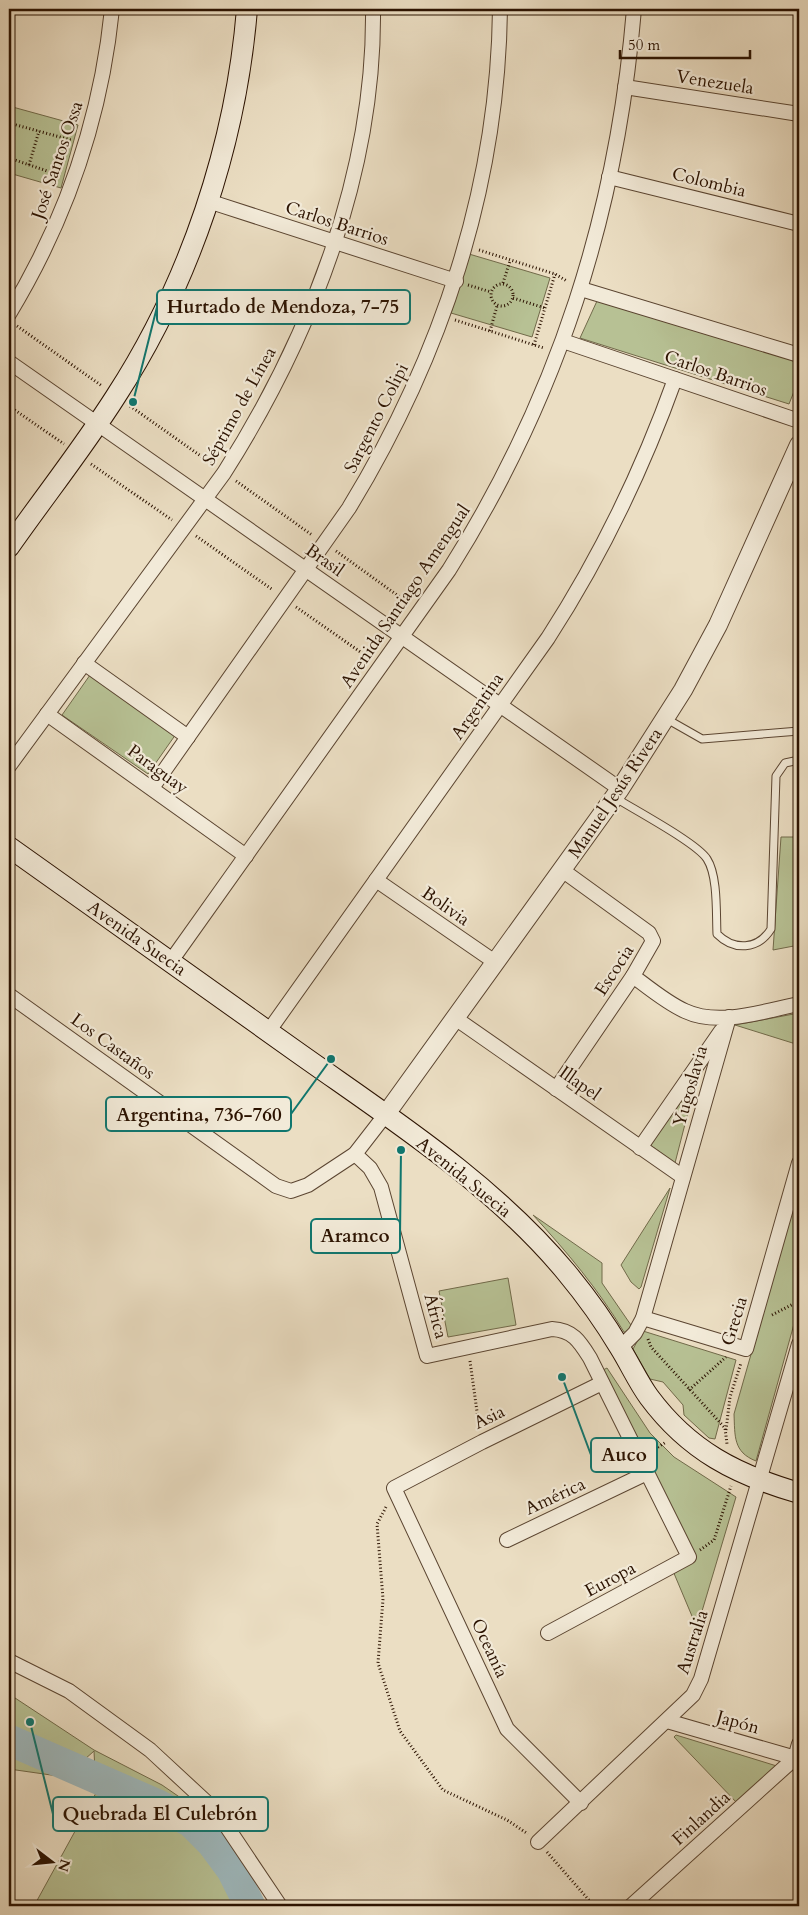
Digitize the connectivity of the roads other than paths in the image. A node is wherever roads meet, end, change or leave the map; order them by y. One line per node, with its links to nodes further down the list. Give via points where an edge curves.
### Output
1 (112, 9): 14 (street, José Santos Ossa, via 103,73 74,180 43,254)
2 (247, 9): 9 (main road, via 232,112)
3 (372, 9): 11 (street, Séptimo de Línea, via 371,60 362,137)
4 (500, 9): 12 (street, Sargento Colipi, via 493,113 486,158)
5 (634, 9): 6 (street, Avenida Santiago Amengual)
6 (625, 86): 7 (street, Venezuela); 8 (street, Avenida Santiago Amengual)
7 (799, 114)
8 (609, 177): 10 (street, Colombia); 13 (street, Avenida Santiago Amengual)
9 (208, 201): 11 (street, Carlos Barrios); 20 (main road, via 177,282 158,321)
10 (799, 224)
11 (333, 242): 12 (street, Carlos Barrios); 22 (street, Séptimo de Línea, via 316,293 284,367 242,444)
12 (456, 281): 24 (street, Sargento Colipi, via 411,396 392,434 349,508)
13 (581, 289): 15 (street, Avenida Santiago Amengual); 16 (street)
14 (9, 314)
15 (561, 347): 18 (street, Carlos Barrios); 25 (street, Avenida Santiago Amengual, via 522,441 492,498 450,570)
16 (799, 355)
17 (9, 362): 20 (street, Brasil)
18 (675, 379): 19 (street, Carlos Barrios); 27 (street, Argentina, via 646,457 610,533 566,610)
19 (799, 421)
20 (96, 425): 22 (street, Brasil); 23 (main road)
21 (799, 445): 29 (street, Manuel Jesús Rivera, via 718,624)
22 (205, 499): 24 (street, Brasil); 26 (street, Séptimo de Línea)
23 (9, 547)
24 (306, 570): 25 (street, Brasil); 31 (street, Sargento Colipi)
25 (402, 638): 27 (street, Brasil); 37 (street, Avenida Santiago Amengual)
26 (84, 663): 28 (street, Séptimo de Línea); 31 (street)
27 (500, 706): 35 (street, Brasil); 39 (street, Argentina)
28 (47, 714): 33 (street, Séptimo de Línea); 34 (street, Paraguay)
29 (665, 718): 30 (lane, via 702,739); 35 (street, Manuel Jesús Rivera)
30 (799, 731)
31 (188, 737): 34 (street, Sargento Colipi)
32 (799, 760): 35 (lane, via 785,763 776,776 771,929 761,941 747,946 731,944 718,934 713,876 707,858)
33 (9, 766)
34 (152, 788): 37 (street, Paraguay)
35 (617, 793): 38 (street, Manuel Jesús Rivera)
36 (9, 847): 40 (main road, Avenida Suecia)
37 (246, 856): 40 (street, Avenida Santiago Amengual)
38 (562, 870): 41 (street, Manuel Jesús Rivera); 42 (street, Escocia, via 652,936 651,946)
39 (376, 880): 41 (street, Bolivia); 47 (street, Argentina)
40 (171, 961): 47 (main road, Avenida Suecia)
41 (495, 962): 46 (street, Manuel Jesús Rivera)
42 (633, 976): 45 (street, via 684,1011 706,1017); 48 (street, Escocia)
43 (9, 995): 51 (street, Los Castaños, via 280,1189 303,1188)
44 (799, 1004): 45 (street)
45 (729, 1017): 50 (street, Yugoslavia); 53 (street, Yugoslavia)
46 (455, 1018): 48 (street, Illapel); 49 (street, Manuel Jesús Rivera)
47 (268, 1032): 49 (main road, Avenida Suecia)
48 (556, 1089): 50 (street, Illapel)
49 (386, 1114): 51 (street, Los Castaños); 56 (main road, Avenida Suecia, via 491,1196 519,1222 566,1272)
50 (640, 1148): 53 (street, Illapel)
51 (355, 1154): 57 (street, África, via 370,1168 381,1187 427,1356 552,1329 561,1330 582,1344)
52 (799, 1163): 54 (street, Grecia, via 754,1320 741,1347)
53 (683, 1177): 54 (street, Yugoslavia)
54 (642, 1320): 56 (street, Yugoslavia)
55 (799, 1344): 59 (street, Australia)
56 (620, 1348): 59 (main road, Avenida Suecia, via 648,1394 671,1423 703,1450)
57 (602, 1383): 58 (street, África); 60 (street, Asia)
58 (647, 1473): 62 (street, América); 63 (street, África)
59 (759, 1481): 61 (main road, Avenida Suecia); 66 (street, Australia, via 701,1679 693,1695)
60 (394, 1488): 69 (street, Oceanía, via 507,1729)
61 (799, 1493)
62 (506, 1540)
63 (690, 1557): 64 (street, Europa)
64 (548, 1633)
65 (9, 1661): 71 (street, via 70,1691 150,1750 218,1812)
66 (667, 1721): 68 (street, Japón); 69 (street, Australia)
67 (799, 1744): 68 (street)
68 (797, 1759): 72 (street, Finlandia)
69 (581, 1803): 70 (street, Australia)
70 (538, 1842)
71 (280, 1906)
72 (631, 1906)

